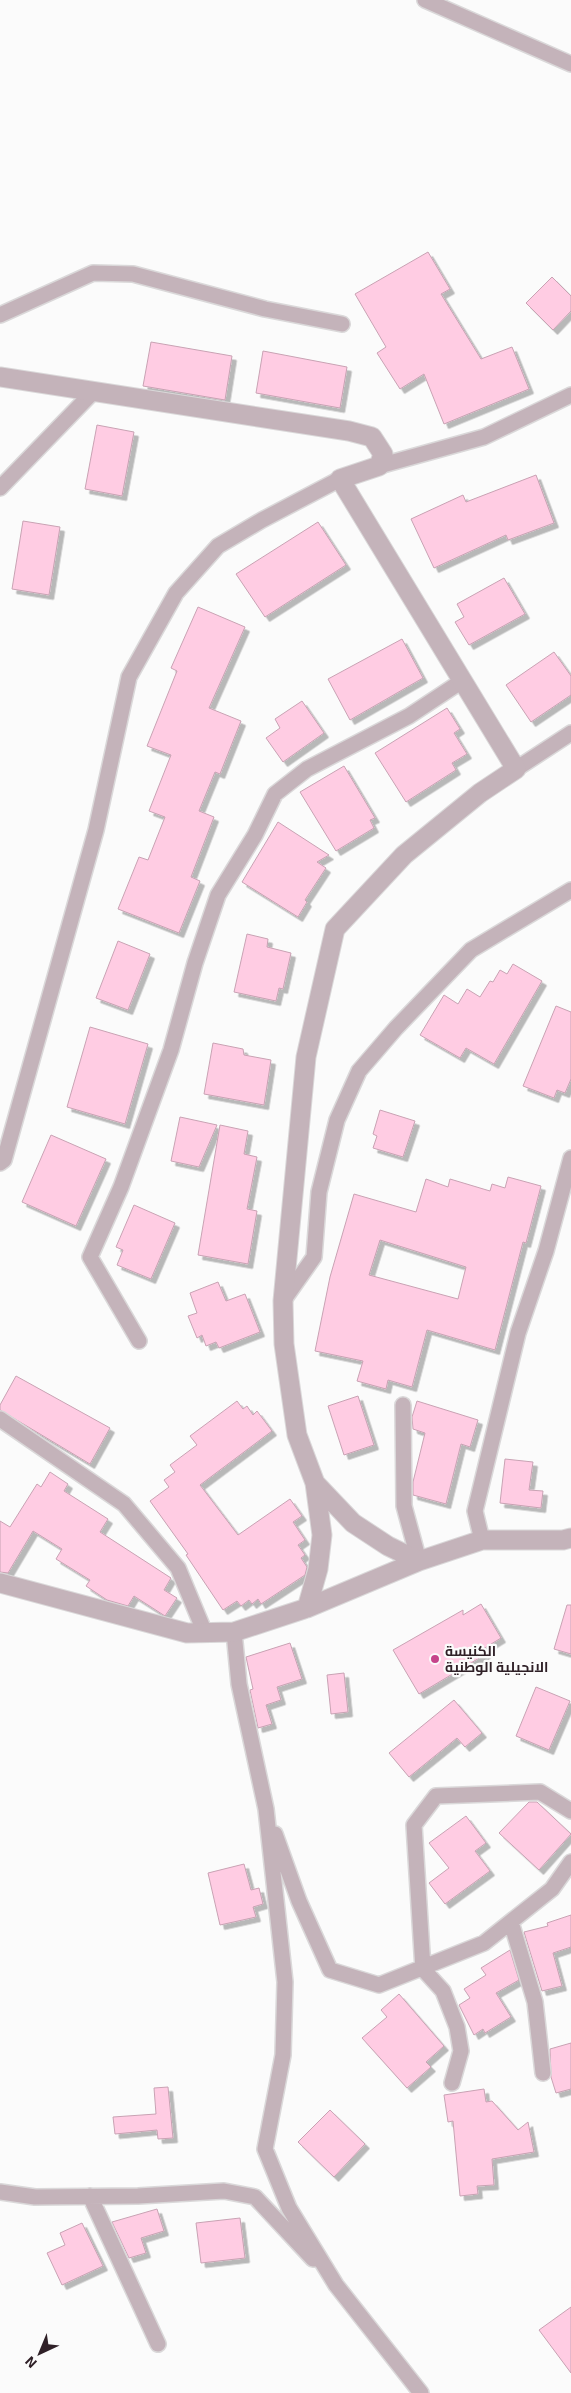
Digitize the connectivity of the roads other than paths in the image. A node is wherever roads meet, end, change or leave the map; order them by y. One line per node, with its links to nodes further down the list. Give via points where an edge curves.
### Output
1 (425, 0): 2 (street)
2 (571, 64)
3 (0, 316): 4 (street, via 93,273 133,274 265,309)
4 (342, 324)
5 (0, 377): 6 (street)
6 (94, 391): 8 (street, via 372,437 383,454); 10 (street)
7 (571, 395): 8 (street, via 484,437)
8 (379, 466): 9 (street)
9 (340, 479): 11 (street); 16 (street, via 278,510 218,546 176,593 129,677 96,830 4,1160)
10 (0, 488)
11 (462, 680): 13 (street); 18 (street, via 409,716 308,769 275,794 255,835 218,895 164,1068 121,1186 90,1257)
12 (571, 733): 13 (street)
13 (516, 769): 17 (street, via 480,793 404,855 335,929 306,1057)
14 (571, 890): 17 (street, via 471,950 396,1028 360,1071 337,1120 319,1192 314,1257)
15 (571, 1158): 23 (street, via 546,1251 518,1333 475,1511)
16 (0, 1163)
17 (283, 1301): 21 (street, via 284,1344 297,1435)
18 (139, 1341)
19 (403, 1405): 24 (street, via 404,1506)
20 (0, 1419): 28 (street, via 124,1504 178,1568)
21 (315, 1483): 24 (street, via 353,1523); 26 (street, via 322,1535 318,1569)
22 (571, 1538): 23 (street)
23 (482, 1540): 24 (street)
24 (419, 1561): 26 (street)
25 (0, 1583): 28 (street, via 187,1632)
26 (307, 1608): 27 (street)
27 (234, 1632): 28 (street); 29 (street, via 239,1684)
28 (205, 1633)
29 (266, 1809): 33 (street, via 299,1901 330,1970 378,1986); 38 (street, via 285,1982 283,2056 265,2150 289,2208)
30 (571, 1811): 33 (street, via 540,1792 436,1796 414,1824)
31 (571, 1862): 32 (street, via 552,1889)
32 (511, 1922): 33 (street, via 484,1943); 34 (street, via 535,2002)
33 (423, 1969): 35 (street, via 443,1991 457,2028 461,2051)
34 (543, 2073)
35 (452, 2083)
36 (0, 2192): 37 (street, via 36,2197)
37 (90, 2196): 38 (street, via 224,2191 256,2197); 39 (street)
38 (336, 2285): 40 (street)
39 (158, 2344)
40 (421, 2393)

